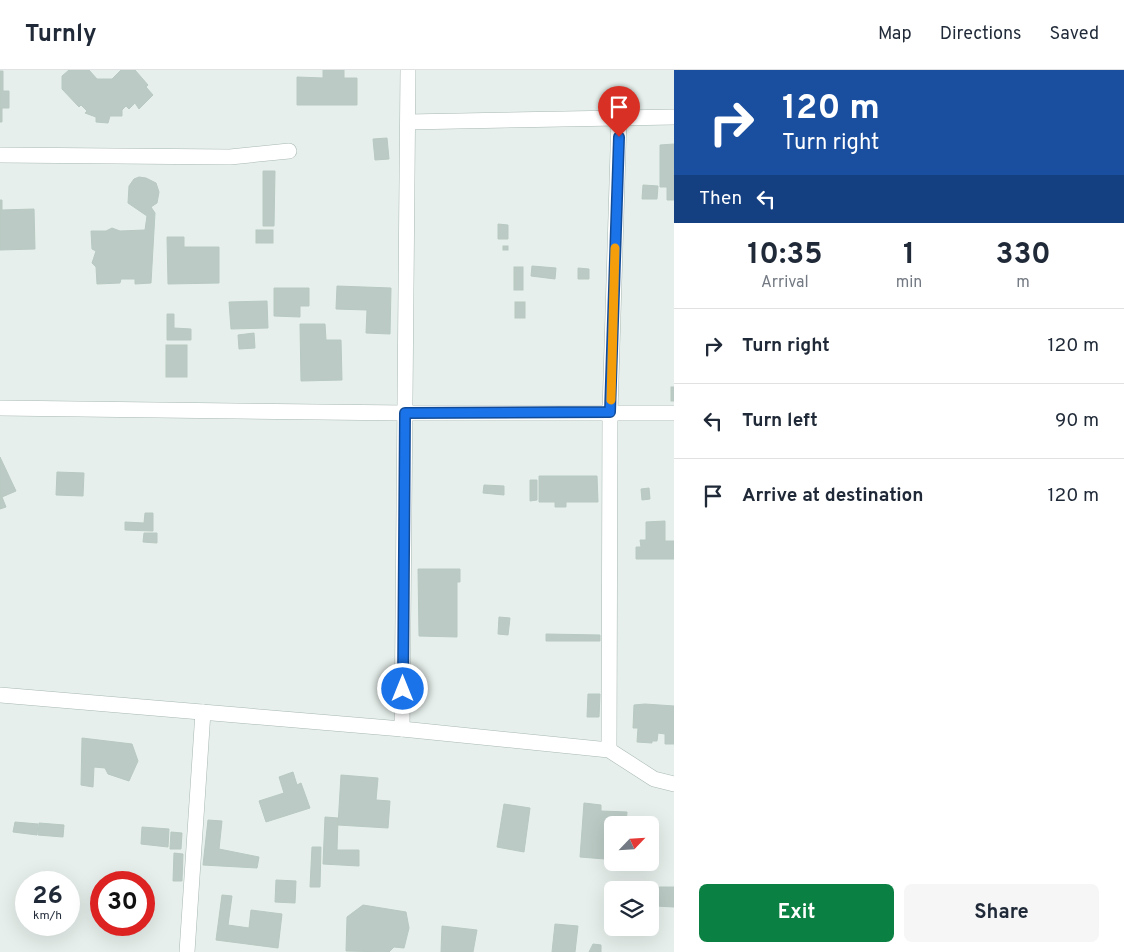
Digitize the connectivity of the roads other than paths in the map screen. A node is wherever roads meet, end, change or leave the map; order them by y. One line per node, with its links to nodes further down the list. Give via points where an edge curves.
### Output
1 (408, 70): 4 (street)
2 (674, 117): 3 (street)
3 (620, 118): 4 (street); 8 (street)
4 (408, 122): 9 (street)
5 (289, 151): 6 (street, via 220,157)
6 (0, 155)
7 (0, 408): 9 (street)
8 (610, 412): 9 (street); 10 (street); 14 (street)
9 (405, 413): 13 (street)
10 (674, 413)
11 (0, 695): 12 (street)
12 (203, 712): 13 (street); 16 (street)
13 (402, 729): 14 (street)
14 (609, 750): 15 (street, via 654,779)
15 (674, 784)
16 (187, 952)

